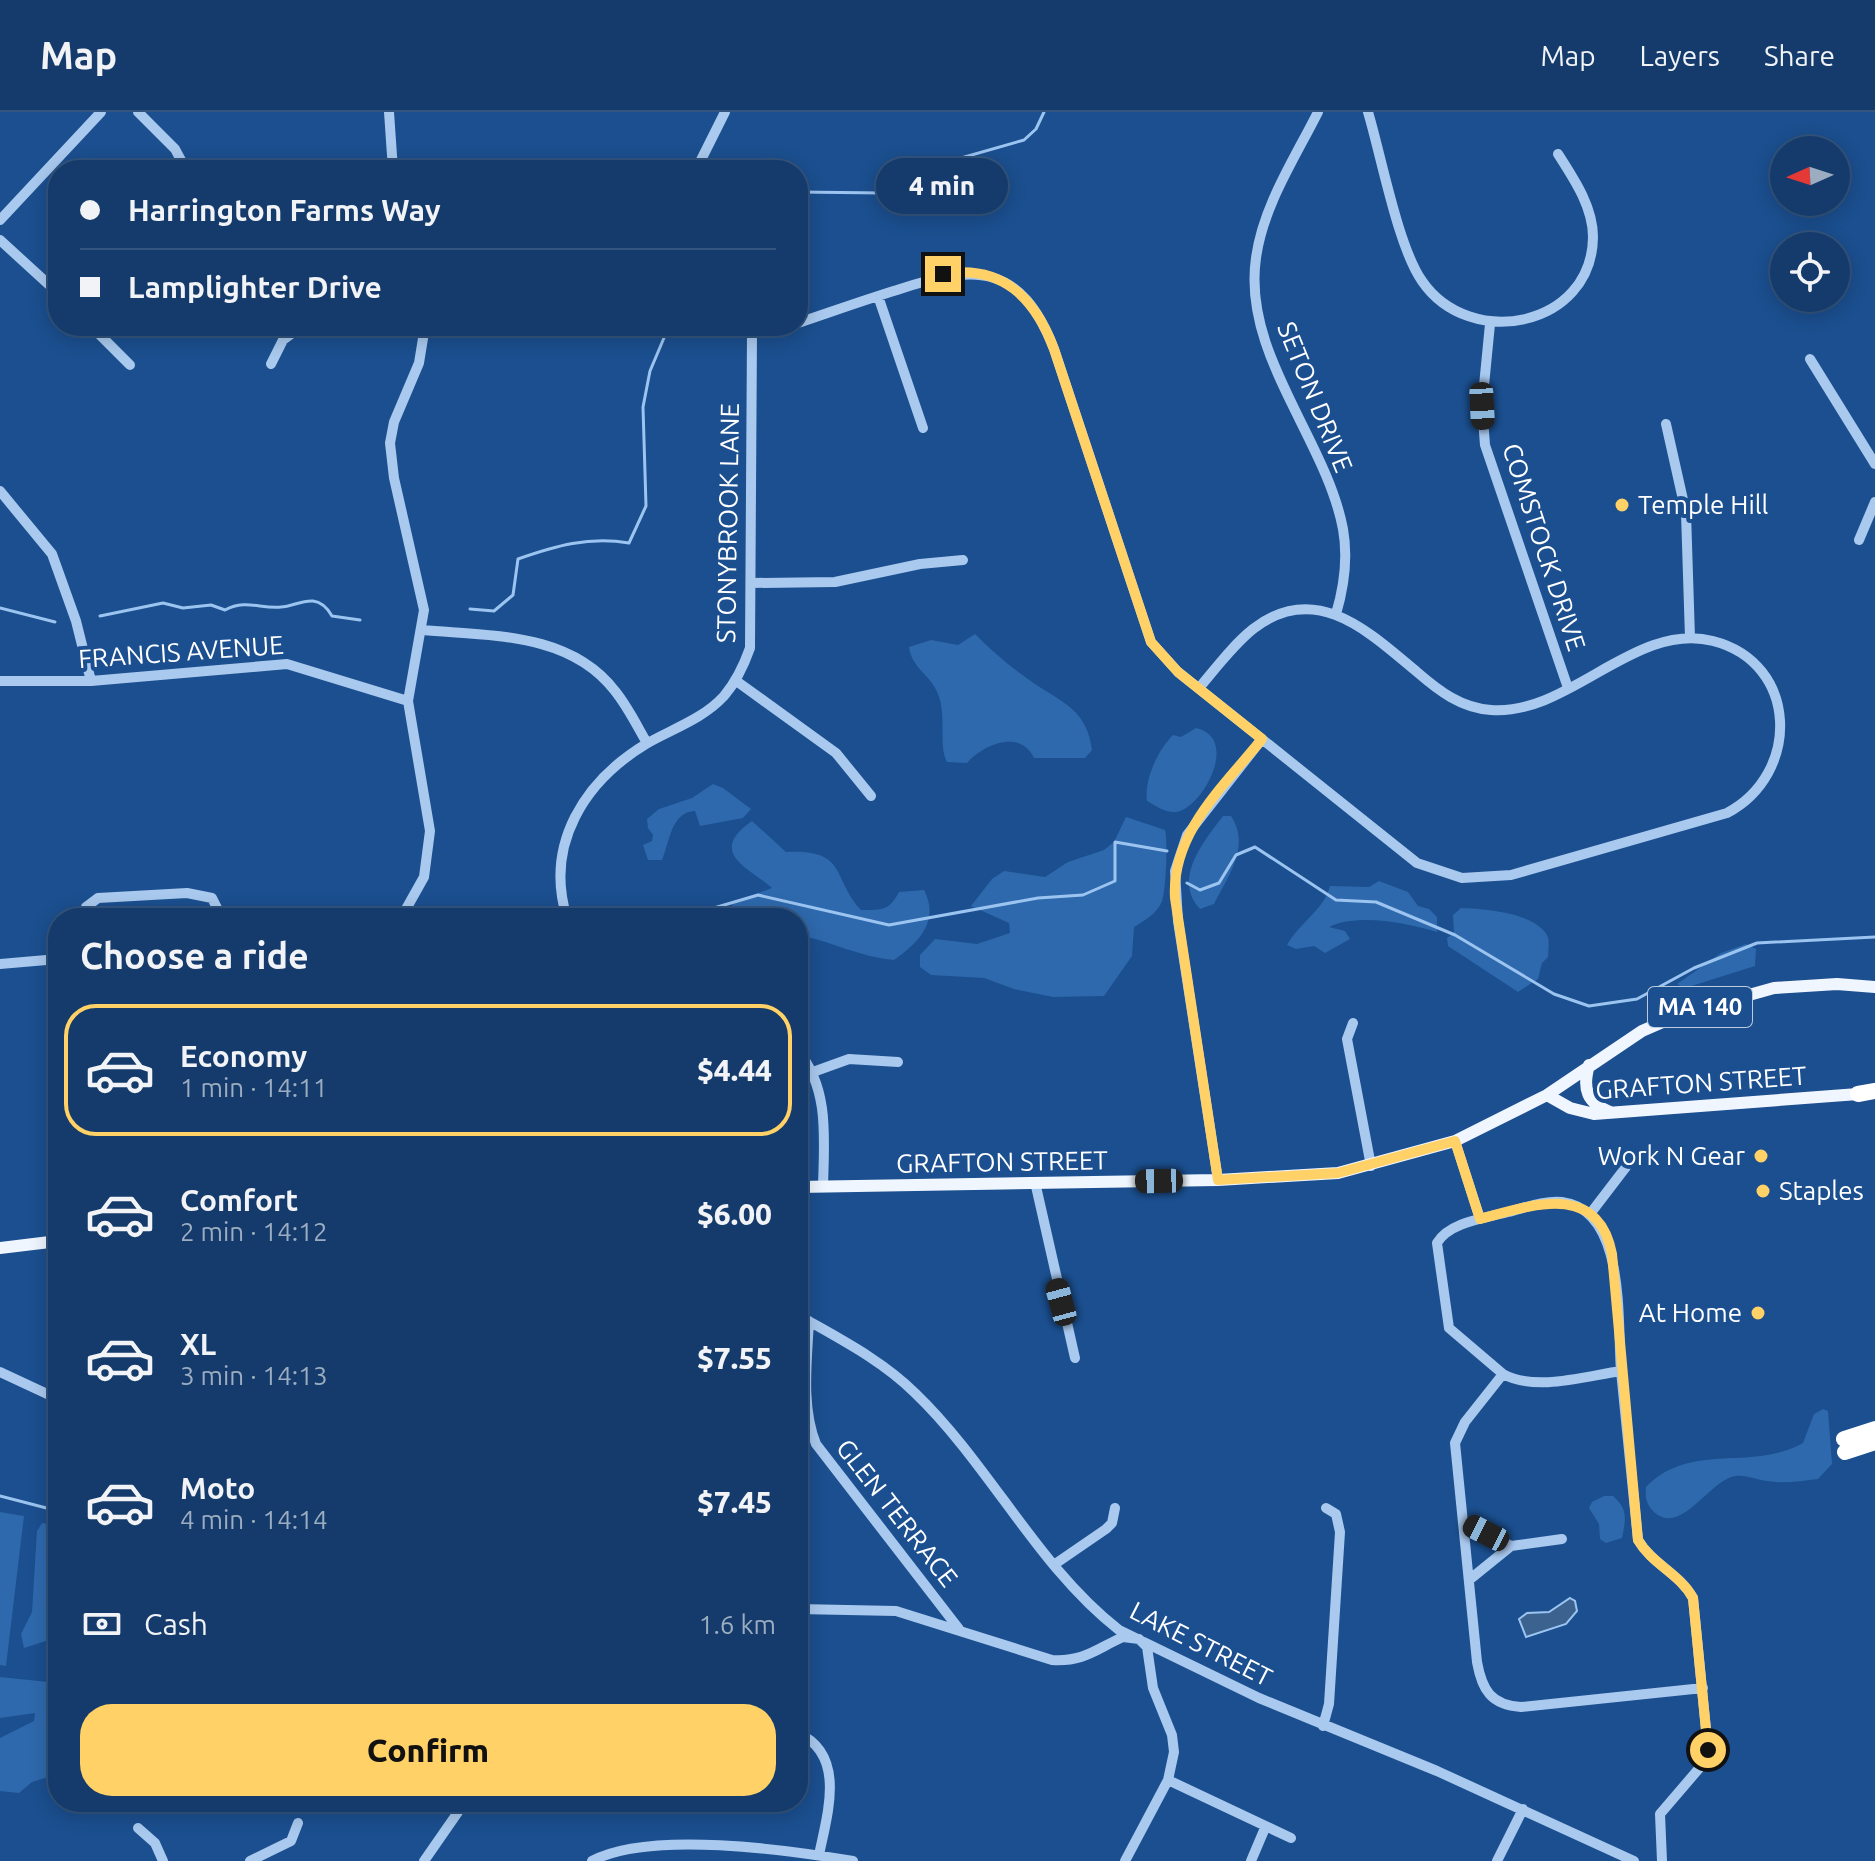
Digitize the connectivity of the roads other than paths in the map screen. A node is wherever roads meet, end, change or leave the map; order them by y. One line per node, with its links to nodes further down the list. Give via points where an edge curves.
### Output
1 (101, 112): 8 (street)
2 (138, 112): 9 (street, via 179,153)
3 (389, 112): 10 (street)
4 (725, 112): 11 (street)
5 (1318, 112): 34 (street, SETON DRIVE, via 1261,234 1255,287 1261,331 1342,525 1344,571)
6 (1368, 112): 18 (street, via 1404,238 1422,281 1453,310)
7 (1558, 154): 18 (street, via 1590,214 1588,265 1572,290 1549,310)
8 (56, 160)
9 (180, 160)
10 (392, 160)
11 (701, 160)
12 (48, 169): 13 (street)
13 (0, 220)
14 (0, 240): 15 (street)
15 (48, 284)
16 (878, 296): 17 (street); 27 (street); 40 (street, via 943,274 974,273 1004,282 1035,307 1054,349 1141,619 1166,660)
17 (808, 320)
18 (1490, 324): 41 (street, COMSTOCK DRIVE, via 1482,406 1485,445)
19 (101, 336): 25 (street)
20 (288, 336): 24 (street)
21 (423, 336): 35 (street, via 390,443 422,600)
22 (752, 336): 33 (street, STONYBROOK LANE)
23 (1810, 359): 28 (street)
24 (271, 364)
25 (130, 365)
26 (1666, 424): 36 (street, via 1686,516)
27 (923, 428)
28 (1875, 464)
29 (0, 491): 39 (street, via 46,544 57,565)
30 (1875, 502): 31 (street)
31 (1859, 540)
32 (963, 560): 33 (street, via 835,582)
33 (752, 583): 37 (street, STONYBROOK LANE, via 750,648)
34 (1336, 614): 40 (street, via 1302,610 1276,615 1244,637); 41 (street, via 1368,632 1447,696 1468,705 1511,710)
35 (423, 630): 42 (street); 44 (street, via 542,643 578,658 615,690)
36 (1690, 638): 41 (street, via 1653,646); 43 (street, via 1737,651 1771,687 1781,735 1765,782 1722,815 1511,875 1462,878 1417,863)
37 (735, 680): 44 (street, STONYBROOK LANE, via 713,706); 45 (street, via 836,753)
38 (0, 681): 39 (street, FRANCIS AVENUE)
39 (91, 681): 42 (street, FRANCIS AVENUE, via 287,664)
40 (1199, 688): 43 (street)
41 (1568, 688)
42 (408, 701): 48 (street, via 430,847 424,877)
43 (1262, 739): 64 (street, via 1187,835 1175,871)
44 (647, 743): 49 (street, STONYBROOK LANE, via 605,773 576,810 561,873)
45 (871, 796)
46 (87, 908): 47 (street, via 104,897 187,893 212,898)
47 (217, 908)
48 (407, 908)
49 (566, 908)
50 (48, 960): 51 (street)
51 (0, 964)
52 (1875, 987): 56 (main road, MA 140, via 1786,986 1723,1000 1655,1024)
53 (1353, 1023): 62 (street, via 1347,1043)
54 (898, 1062): 57 (street, via 849,1059)
55 (808, 1065): 57 (street)
56 (1589, 1065): 59 (main road, MA 140); 60 (main road, via 1589,1099)
57 (813, 1072): 67 (street, via 822,1109)
58 (1869, 1094): 60 (main road, GRAFTON STREET)
59 (1547, 1095): 60 (main road, GRAFTON STREET, via 1578,1111); 61 (main road, GRAFTON STREET / MA 140)
60 (1613, 1113)
61 (1455, 1141): 62 (main road, GRAFTON STREET / MA 140); 69 (street)
62 (1371, 1166): 64 (main road, GRAFTON STREET / MA 140)
63 (1626, 1167): 68 (street)
64 (1218, 1180): 65 (main road, GRAFTON STREET / MA 140)
65 (1035, 1182): 67 (main road, GRAFTON STREET / MA 140); 73 (street)
66 (808, 1187): 67 (main road, GRAFTON STREET / MA 140)
67 (823, 1187)
68 (1590, 1214): 69 (street, via 1553,1202); 75 (street, via 1604,1229 1610,1247)
69 (1480, 1219): 77 (street, via 1437,1243 1445,1312 1456,1336)
70 (48, 1242): 71 (main road)
71 (0, 1248)
72 (809, 1321): 74 (street, GLEN TERRACE); 87 (street, LAKE STREET, via 882,1365 916,1393)
73 (1075, 1358)
74 (808, 1362)
75 (1621, 1371): 77 (street, via 1542,1382); 92 (street, via 1638,1540 1693,1598)
76 (0, 1372): 78 (street)
77 (1503, 1374): 84 (street, via 1456,1437)
78 (48, 1394)
79 (808, 1422): 90 (street, GLEN TERRACE, via 816,1444)
80 (1875, 1429): 81 (highway, via 1844,1446)
81 (1875, 1442)
82 (1115, 1508): 87 (street, via 1106,1529)
83 (1326, 1508): 93 (street, via 1336,1514 1340,1532 1329,1704)
84 (1464, 1522): 86 (street); 88 (street)
85 (1562, 1539): 86 (street)
86 (1511, 1546): 88 (street)
87 (1055, 1564): 91 (street, LAKE STREET, via 1101,1616)
88 (1469, 1580): 92 (street, via 1479,1677 1500,1704 1543,1706)
89 (808, 1609): 90 (street, via 896,1611)
90 (960, 1630): 91 (street, via 1066,1661 1123,1637)
91 (1139, 1639): 93 (street, LAKE STREET); 95 (street, via 1147,1647 1153,1688 1172,1735 1174,1761)
92 (1703, 1688): 112 (street, via 1707,1754 1660,1814)
93 (1323, 1726): 96 (street, LAKE STREET)
94 (808, 1739): 102 (street, via 829,1770)
95 (1168, 1780): 100 (street); 108 (street)
96 (1523, 1809): 110 (street); 111 (street, LAKE STREET)
97 (458, 1812): 105 (street)
98 (298, 1823): 104 (street, via 291,1841)
99 (138, 1828): 103 (street, via 155,1843)
100 (1265, 1828): 101 (street); 109 (street)
101 (1291, 1838)
102 (819, 1855): 106 (street, via 697,1846 624,1850); 107 (street)
103 (163, 1861)
104 (250, 1861)
105 (424, 1861)
106 (592, 1861)
107 (853, 1861)
108 (1125, 1861)
109 (1251, 1861)
110 (1497, 1861)
111 (1634, 1861)
112 (1662, 1861)

